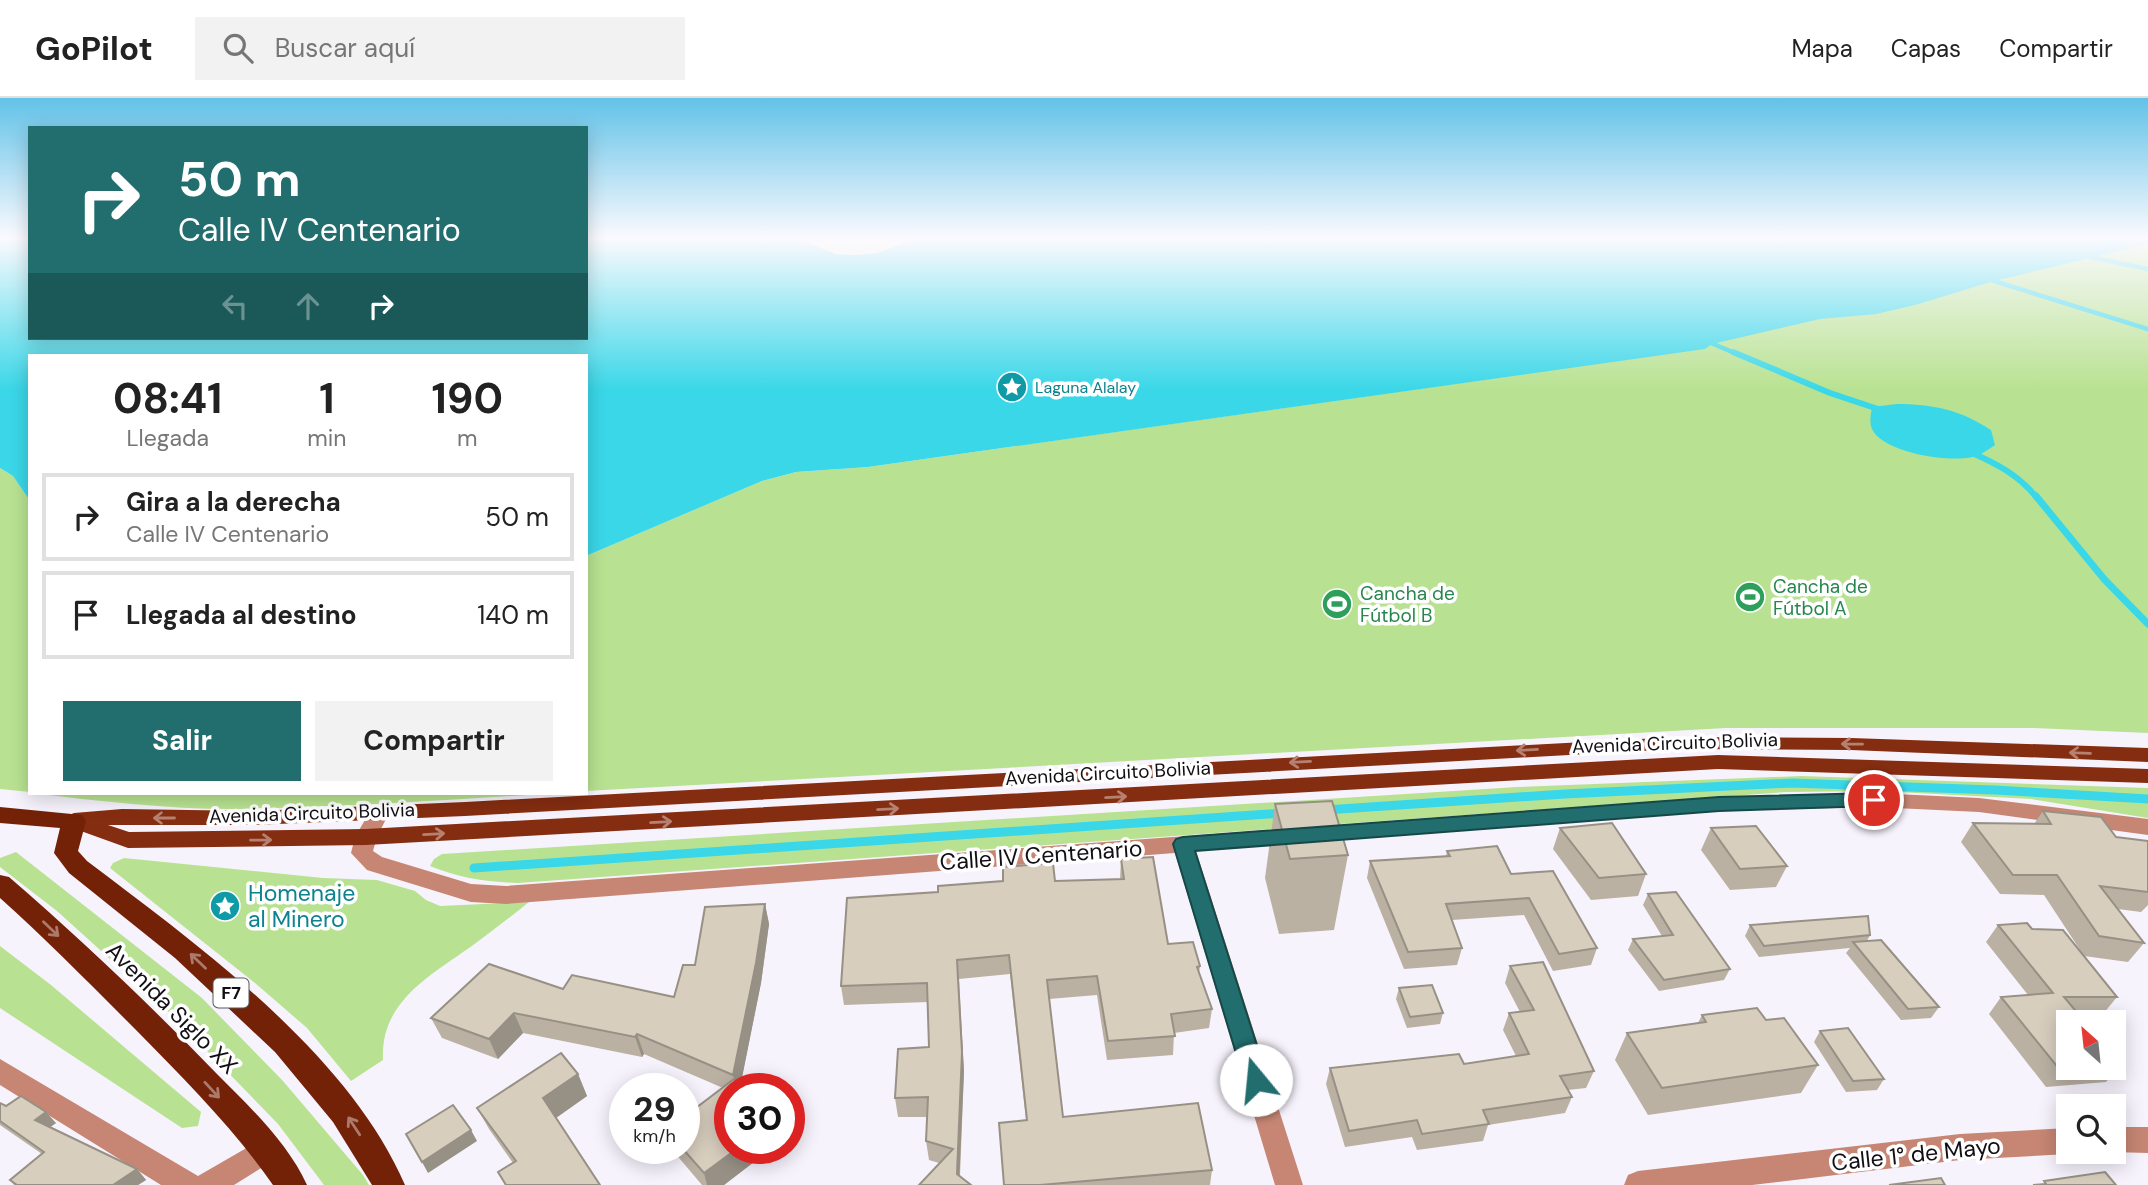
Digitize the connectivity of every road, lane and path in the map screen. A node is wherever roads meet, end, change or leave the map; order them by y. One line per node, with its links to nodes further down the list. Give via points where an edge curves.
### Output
1 (2148, 755): 3 (main road, Avenida Circuito Bolivia, one-way to 3, via 1677,743)
2 (2148, 776): 7 (main road, Avenida Circuito Bolivia, one-way to 2, via 1718,762)
3 (379, 813): 5 (main road, Avenida Circuito Bolivia, one-way to 5, via 254,818 122,816); 7 (street)
4 (1, 815): 5 (highway, Avenida Circuito Bolivia)
5 (74, 821): 7 (main road, Avenida Circuito Bolivia, one-way to 7, via 128,840); 18 (highway, F7, one-way to 5, via 345,1113 301,1060 187,950 78,867 66,853)
6 (2148, 827): 8 (street, Calle IV Centenario, via 1979,805 1850,800 1719,804)
7 (366, 838): 8 (street, Calle IV Centenario, via 362,853 375,864 471,894 506,895)
8 (1183, 844): 19 (street)
9 (0, 884): 14 (highway, Avenida Siglo XX, one-way to 14, via 176,1052)
10 (0, 1071): 15 (street)
11 (2126, 1140): 12 (street)
12 (2148, 1140)
13 (2056, 1142): 20 (street, Calle 1° de Mayo, via 1960,1147)
14 (267, 1149): 16 (street); 17 (highway, Avenida Siglo XX)
15 (187, 1185)
16 (208, 1185)
17 (290, 1185)
18 (388, 1185)
19 (1289, 1185)
20 (1638, 1185)

